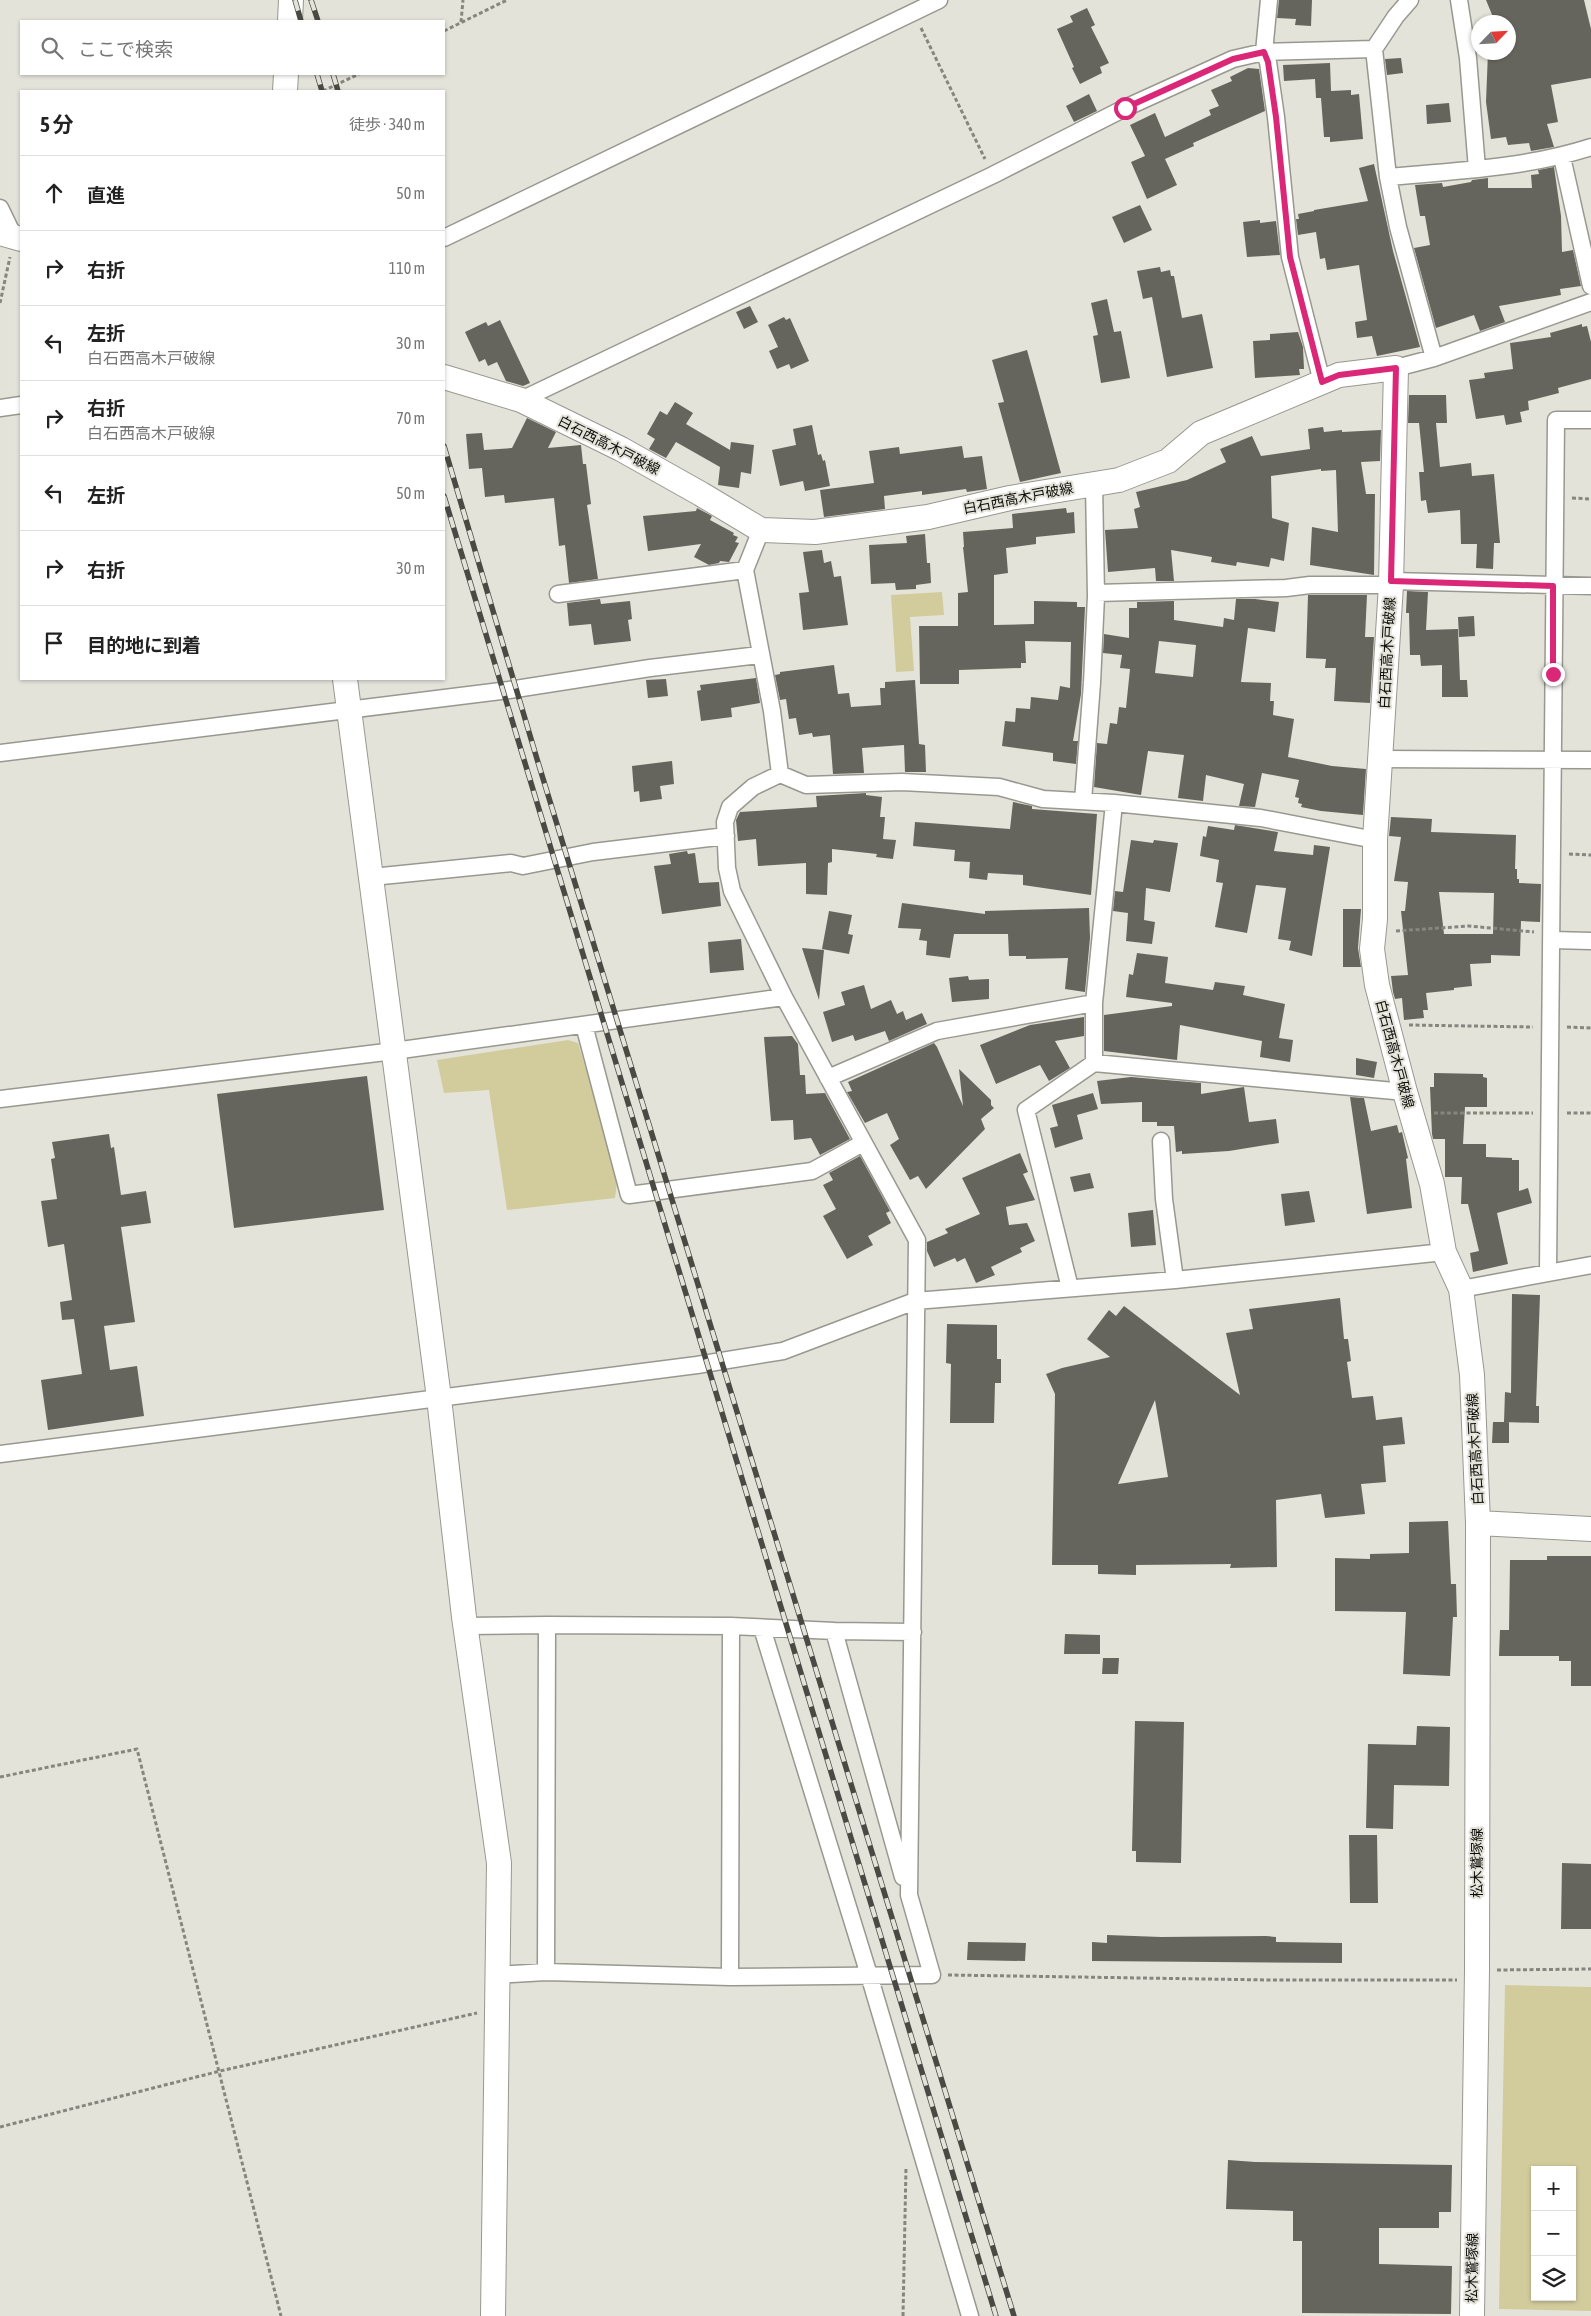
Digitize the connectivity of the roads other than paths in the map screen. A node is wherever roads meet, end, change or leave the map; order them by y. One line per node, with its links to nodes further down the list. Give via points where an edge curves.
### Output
1 (291, 0): 6 (main road)
2 (940, 0): 17 (street)
3 (1269, 0): 8 (street)
4 (1410, 0): 7 (street)
5 (1459, 0): 13 (street, via 1468,58)
6 (290, 20)
7 (1374, 49): 8 (street); 14 (street)
8 (1264, 52): 23 (street, via 1276,117 1290,257); 24 (street, via 1233,59 1125,108)
9 (286, 75): 10 (main road)
10 (285, 90)
11 (1591, 147): 12 (street)
12 (1562, 156): 13 (street); 18 (street)
13 (1477, 169): 14 (street)
14 (1388, 177): 20 (street, via 1398,228)
15 (0, 208): 16 (street)
16 (12, 236)
17 (445, 238)
18 (1591, 286)
19 (1591, 302): 20 (street)
20 (1434, 358): 21 (street)
21 (1396, 368): 23 (main road, 白石西高木戸破線, via 1339,375); 31 (main road, 白石西高木戸破線)
22 (445, 377): 24 (main road, 白石西高木戸破線)
23 (1322, 382): 28 (main road, 白石西高木戸破線, via 1200,433 1168,461 1119,480)
24 (521, 400): 29 (main road, 白石西高木戸破線, via 661,471)
25 (20, 405): 26 (street)
26 (0, 408)
27 (1591, 420): 32 (street, via 1556,420)
28 (1094, 484): 29 (main road, 白石西高木戸破線, via 1010,498 928,517 816,532); 34 (street)
29 (761, 530): 30 (street)
30 (745, 570): 35 (street); 36 (street)
31 (1391, 583): 32 (street); 34 (street); 40 (main road, 白石西高木戸破線)
32 (1553, 586): 33 (street); 41 (street)
33 (1591, 586)
34 (1096, 593): 44 (street)
35 (558, 594)
36 (759, 655): 38 (street); 43 (street, via 772,711)
37 (345, 680): 38 (main road)
38 (349, 710): 39 (street); 48 (main road)
39 (0, 753)
40 (1381, 759): 41 (street); 47 (main road, 白石西高木戸破線)
41 (1554, 759): 42 (street); 49 (street)
42 (1591, 760)
43 (780, 774): 44 (street, via 806,785 902,782 998,787 1043,799); 46 (street, via 752,787 730,807 725,822)
44 (1083, 801): 45 (street)
45 (1114, 803): 47 (street, via 1262,818); 52 (street)
46 (726, 836): 48 (street, via 593,852 523,866 511,862); 51 (street, via 732,891)
47 (1375, 840): 58 (main road, 白石西高木戸破線, via 1372,949 1377,985)
48 (372, 877): 54 (main road)
49 (1552, 937): 50 (street); 63 (street)
50 (1591, 941)
51 (784, 997): 53 (street); 56 (street)
52 (1094, 1003): 55 (street); 56 (street, via 937,1030)
53 (584, 1025): 54 (street); 60 (street, via 629,1195 812,1170)
54 (394, 1052): 57 (street); 68 (main road)
55 (1094, 1063): 58 (street); 65 (street, via 1026,1110)
56 (828, 1078): 60 (street)
57 (0, 1099)
58 (1408, 1103): 61 (main road, 白石西高木戸破線, via 1432,1184)
59 (1161, 1141): 64 (street, via 1164,1199)
60 (863, 1143): 67 (street, via 917,1240)
61 (1444, 1252): 64 (street); 66 (main road, 白石西高木戸破線)
62 (1591, 1265): 63 (street)
63 (1548, 1271): 66 (street)
64 (1175, 1280): 65 (street)
65 (1070, 1288): 67 (street)
66 (1460, 1289): 70 (main road, 白石西高木戸破線, via 1472,1375)
67 (915, 1301): 68 (street, via 783,1351); 77 (street)
68 (439, 1398): 69 (street); 73 (main road)
69 (0, 1454)
70 (1478, 1523): 71 (main road); 85 (main road, 松木鷲塚線)
71 (1591, 1529)
72 (547, 1625): 73 (street); 74 (street); 79 (street)
73 (466, 1626): 80 (main road, via 499,1863)
74 (731, 1626): 75 (street); 82 (street)
75 (762, 1628): 76 (street); 81 (street)
76 (834, 1632): 77 (street); 78 (street)
77 (913, 1632): 78 (street)
78 (909, 1895): 81 (street, via 932,1975)
79 (546, 1972): 80 (street); 82 (street)
80 (497, 1975): 83 (main road)
81 (869, 1976): 82 (street); 84 (street)
82 (730, 1977)
83 (493, 2316)
84 (970, 2316)
85 (1472, 2316)

